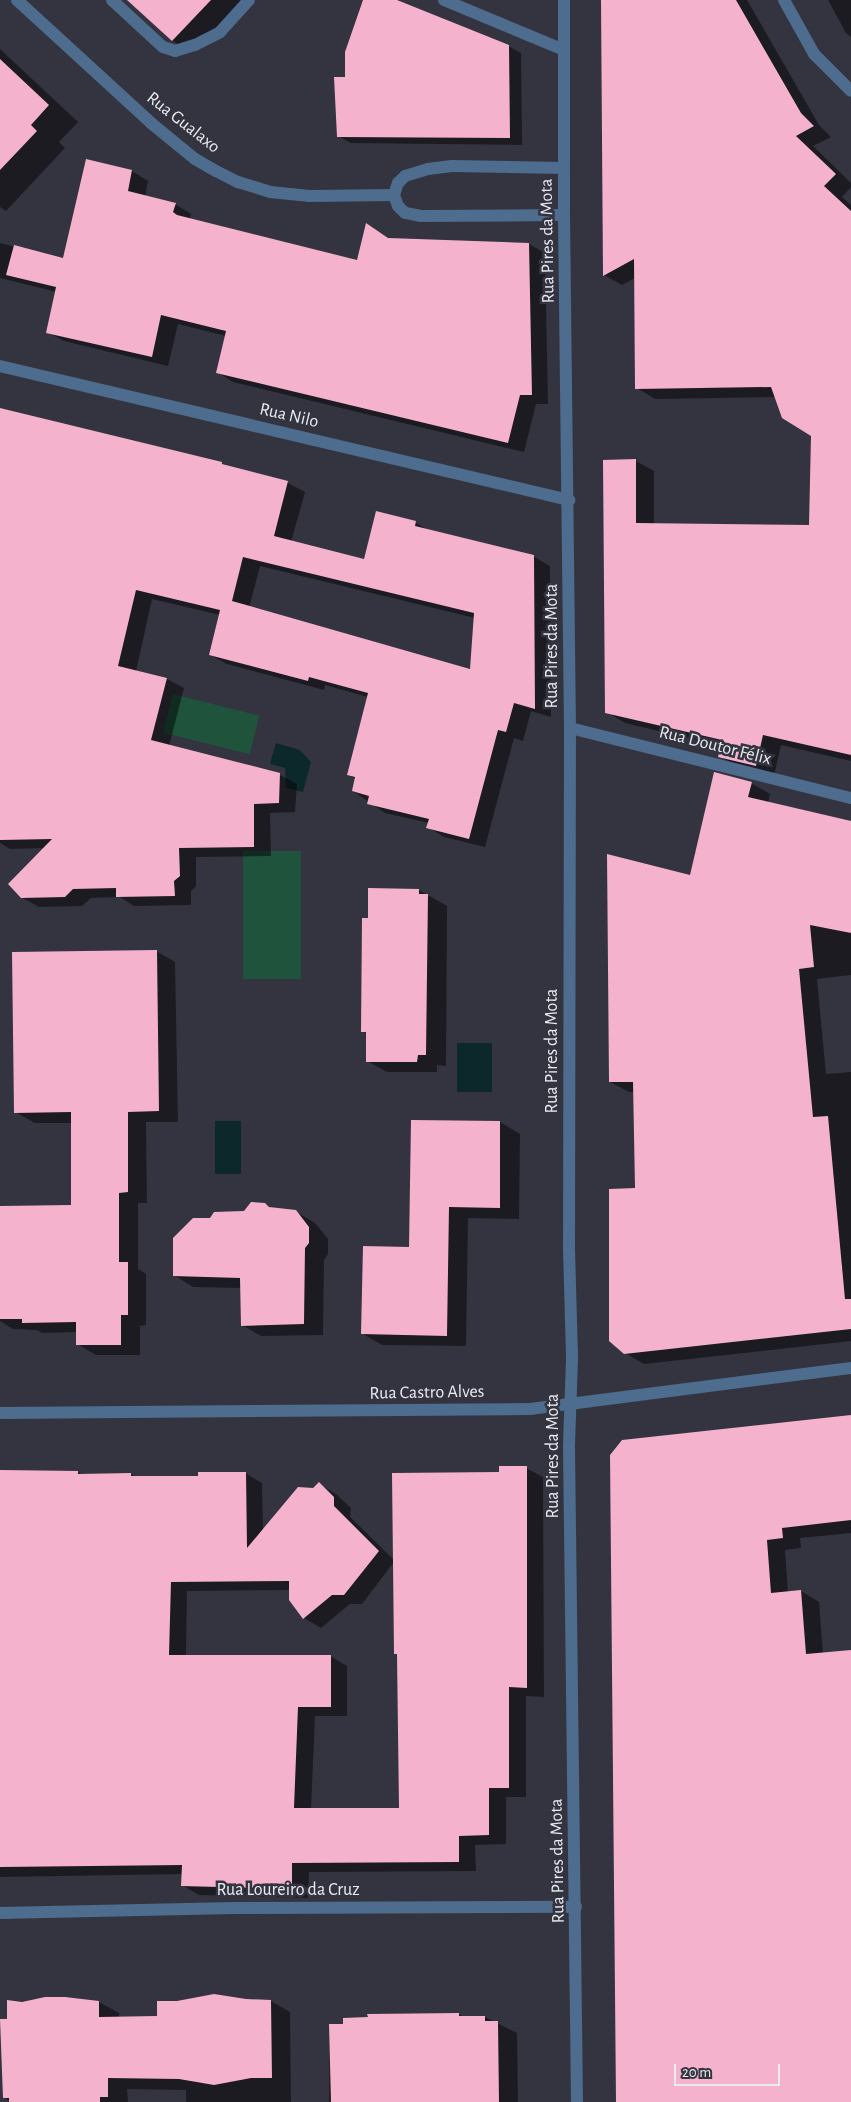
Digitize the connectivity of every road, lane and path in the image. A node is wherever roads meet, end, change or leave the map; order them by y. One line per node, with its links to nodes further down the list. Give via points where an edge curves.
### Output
1 (17, 0): 10 (street, Rua Gualaxo, via 151,123 216,171 270,192 310,196)
2 (112, 0): 3 (street, via 163,46 175,51 220,32)
3 (249, 0)
4 (444, 0): 7 (street)
5 (564, 0): 7 (street, Rua Pires da Mota)
6 (784, 0): 8 (street, via 814,54)
7 (564, 50): 9 (street, Rua Pires da Mota)
8 (851, 91)
9 (564, 168): 10 (street, via 452,166 428,169 405,176 398,183); 11 (street, Rua Pires da Mota)
10 (394, 195): 11 (street, via 405,213 421,216)
11 (564, 215): 13 (street, Rua Pires da Mota)
12 (0, 366): 13 (street, Rua Nilo)
13 (569, 500): 14 (street, Rua Pires da Mota)
14 (570, 728): 15 (street, Rua Doutor Félix); 17 (street, Rua Pires da Mota)
15 (851, 798)
16 (851, 1368): 17 (street, Rua Castro Alves)
17 (571, 1404): 18 (street, Rua Castro Alves, via 465,1411); 19 (street, Rua Pires da Mota)
18 (0, 1413)
19 (576, 1907): 20 (street, Rua Loureiro da Cruz, via 234,1908); 21 (street, Rua Pires da Mota)
20 (0, 1913)
21 (577, 2102)

